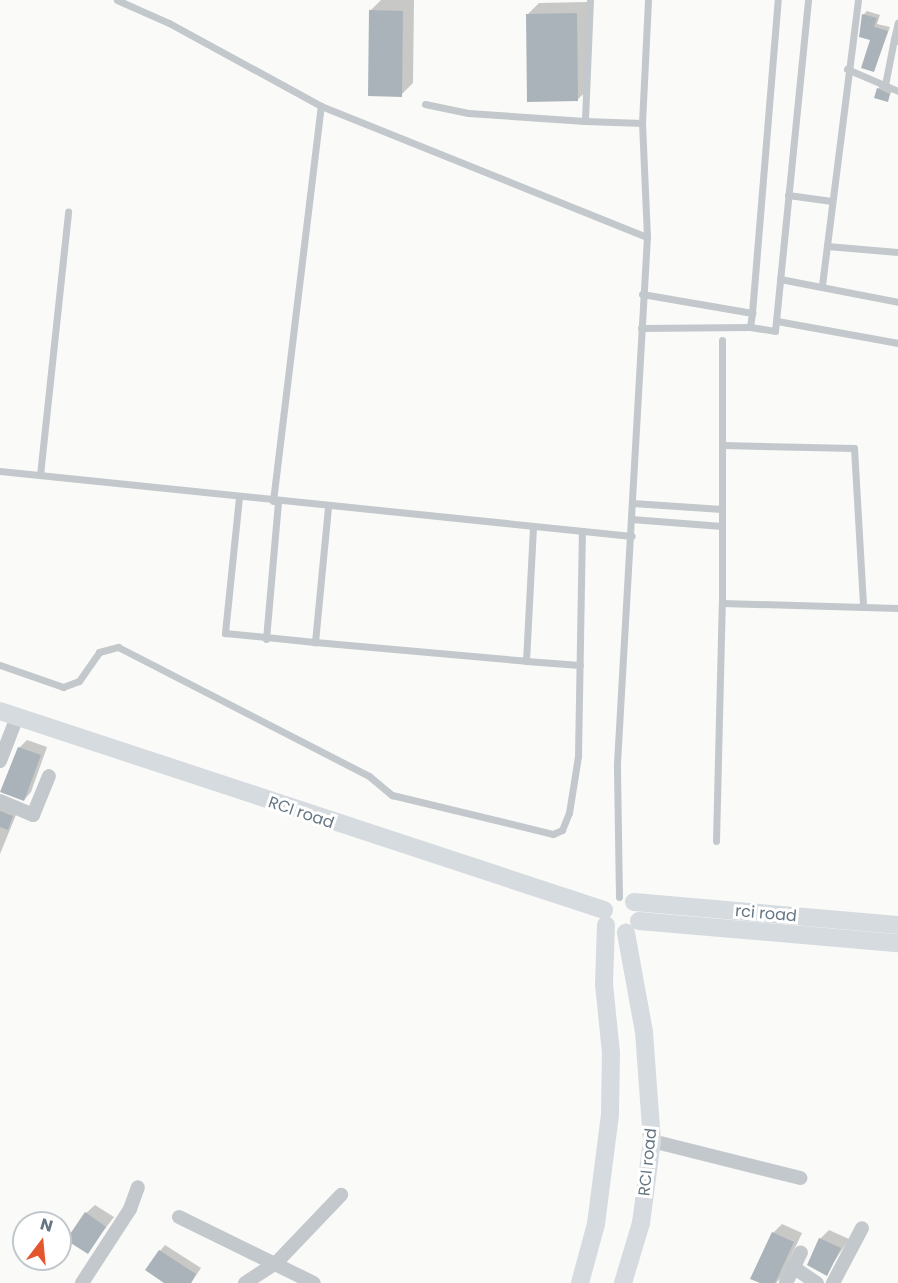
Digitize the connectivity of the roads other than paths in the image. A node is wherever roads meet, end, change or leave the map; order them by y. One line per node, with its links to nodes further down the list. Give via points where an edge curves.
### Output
1 (117, 0): 13 (lane, via 169,22)
2 (590, 0): 14 (lane)
3 (648, 0): 15 (lane)
4 (778, 0): 26 (lane)
5 (808, 0): 16 (lane)
6 (858, 0): 9 (lane)
7 (898, 22): 8 (lane)
8 (896, 40): 10 (lane)
9 (848, 69): 10 (lane); 17 (lane)
10 (885, 85): 11 (lane)
11 (898, 90)
12 (425, 104): 14 (lane, via 468,113)
13 (321, 106): 19 (lane); 36 (lane)
14 (585, 121): 15 (lane)
15 (642, 123): 19 (lane)
16 (788, 195): 17 (lane); 22 (lane)
17 (832, 201): 20 (lane)
18 (68, 211): 34 (lane)
19 (647, 237): 24 (lane)
20 (827, 246): 21 (lane); 23 (lane)
21 (898, 252)
22 (780, 279): 23 (lane); 27 (lane)
23 (822, 285): 25 (lane)
24 (642, 294): 26 (lane); 29 (lane)
25 (898, 302)
26 (752, 313): 28 (lane)
27 (777, 321): 28 (lane, via 775,331); 31 (lane)
28 (750, 327): 29 (lane)
29 (641, 328): 37 (lane)
30 (722, 340): 32 (lane)
31 (897, 341)
32 (722, 445): 39 (lane); 46 (lane, via 854,448)
33 (0, 471): 34 (lane)
34 (40, 475): 35 (lane)
35 (239, 497): 36 (lane); 48 (lane, via 224,629 228,635)
36 (275, 501): 38 (lane); 48 (lane)
37 (632, 503): 39 (lane); 40 (lane)
38 (328, 507): 42 (lane); 49 (lane)
39 (722, 509): 41 (lane)
40 (631, 519): 41 (lane); 44 (lane)
41 (722, 526): 45 (lane)
42 (533, 527): 43 (lane); 50 (lane)
43 (582, 532): 44 (lane); 52 (lane)
44 (632, 536): 58 (lane, via 617,763)
45 (723, 603): 46 (lane); 57 (lane)
46 (863, 606): 47 (lane)
47 (898, 608)
48 (266, 639): 49 (lane)
49 (315, 642): 50 (lane)
50 (526, 662): 52 (lane)
51 (0, 665): 52 (lane, via 63,687 79,681 99,652 118,647 369,776 392,795 553,834 562,830 569,813 578,756)
52 (580, 665)
53 (9, 714): 54 (street); 59 (main road, RCI road)
54 (0, 761)
55 (49, 776): 56 (street, via 33,815)
56 (0, 801)
57 (716, 841)
58 (626, 900): 59 (main road); 60 (main road, rci road); 61 (main road)
59 (605, 917): 61 (main road, RCI road, via 614,932); 75 (main road, via 610,1114 596,1224)
60 (898, 925)
61 (632, 927): 62 (main road, RCI road); 63 (main road, RCI road)
62 (898, 943)
63 (652, 1141): 64 (street); 76 (main road, RCI road, via 640,1223)
64 (800, 1178)
65 (138, 1187): 72 (street, via 130,1209)
66 (341, 1195): 70 (street)
67 (179, 1217): 70 (street)
68 (862, 1228): 79 (street)
69 (801, 1252): 71 (street)
70 (277, 1262): 73 (street); 74 (street)
71 (794, 1267): 77 (street); 78 (street)
72 (82, 1283)
73 (245, 1283)
74 (314, 1283)
75 (580, 1283)
76 (623, 1283)
77 (786, 1283)
78 (817, 1283)
79 (833, 1283)

